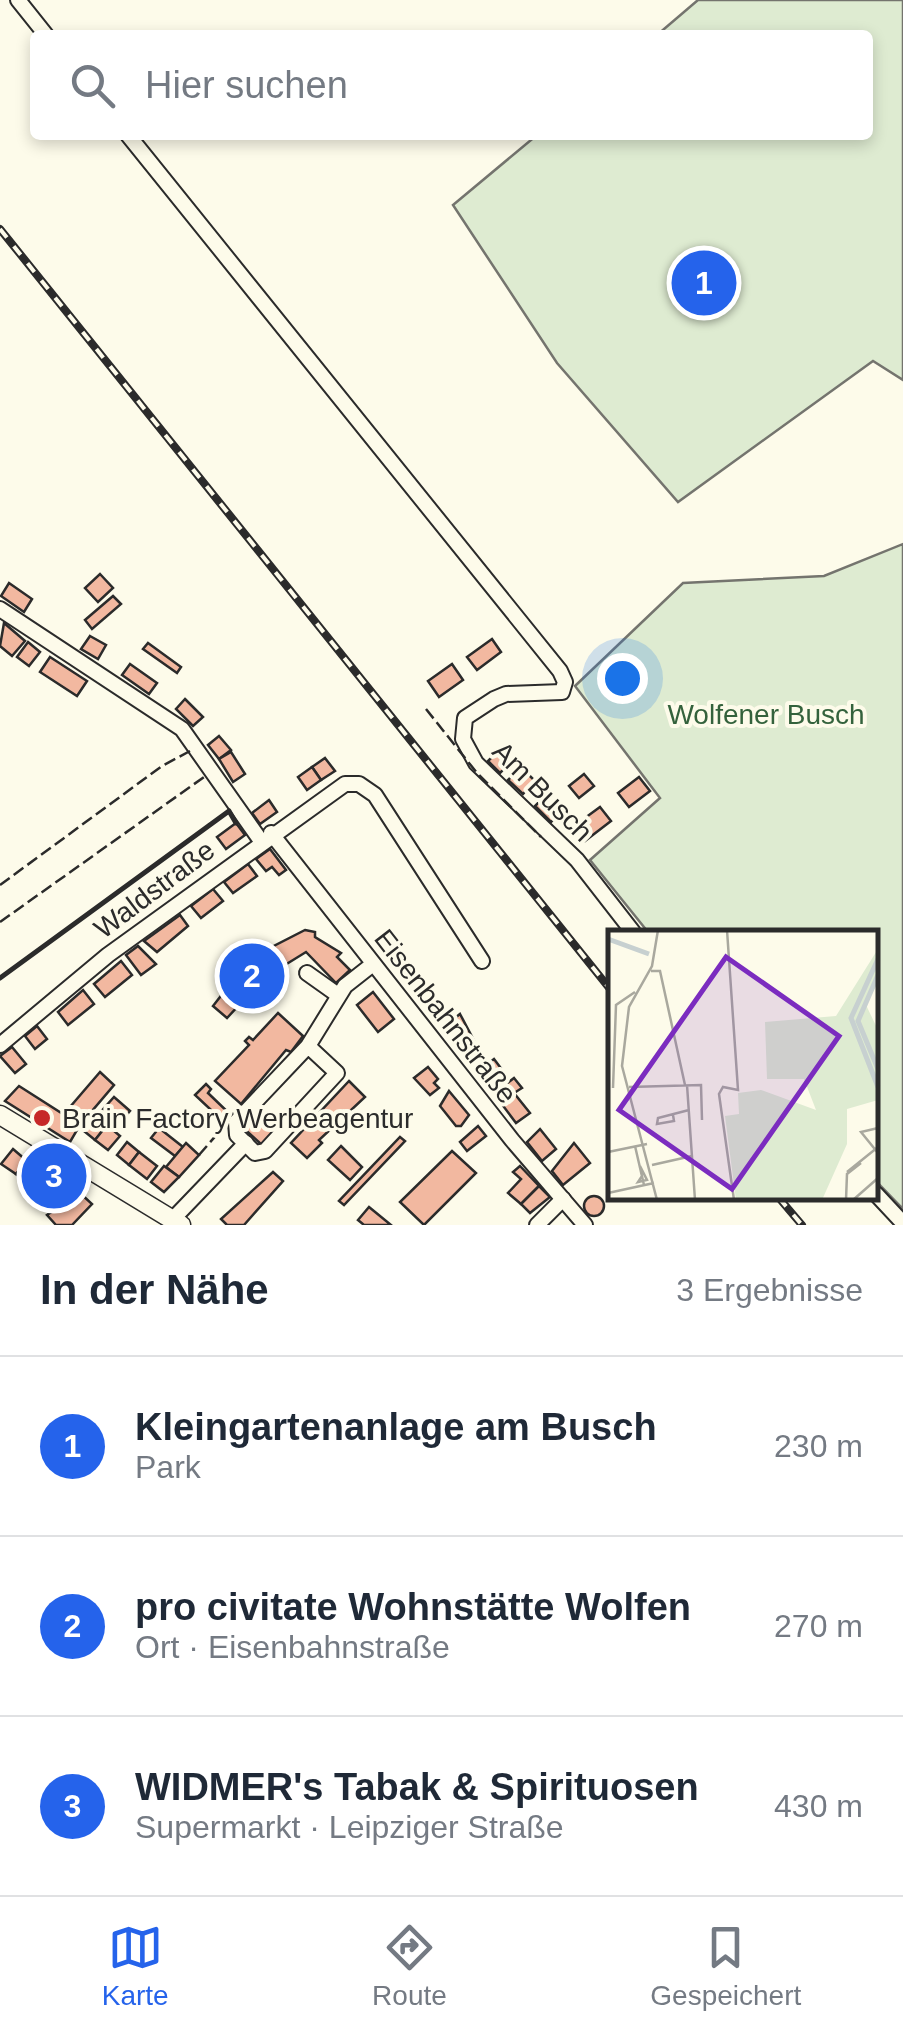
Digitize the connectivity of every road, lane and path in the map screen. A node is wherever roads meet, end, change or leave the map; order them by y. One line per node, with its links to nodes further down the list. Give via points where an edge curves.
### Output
1 (18, 0): 2 (street)
2 (42, 30)
3 (132, 140): 6 (street, Am Busch, via 560,672 565,687 559,692 506,694 481,705 465,718 464,739 476,763 577,860)
4 (0, 609): 5 (street, Eisenbahnstraße, via 182,729)
5 (266, 837): 7 (street, Waldstraße, via 345,784 360,784 375,795); 8 (street, Eisenbahnstraße); 11 (street, Waldstraße, via 108,954)
6 (631, 930)
7 (482, 961)
8 (373, 964): 10 (street); 16 (street, Eisenbahnstraße)
9 (307, 973): 10 (street)
10 (338, 995): 12 (street)
11 (0, 1045)
12 (308, 1046): 14 (street, via 236,1122); 14 (street, via 337,1073 266,1151 255,1153)
13 (0, 1115): 17 (main road)
14 (246, 1144): 17 (street)
15 (878, 1196): 18 (street)
16 (563, 1199): 19 (street); 20 (street, Eisenbahnstraße)
17 (178, 1222)
18 (903, 1223)
19 (537, 1225)
20 (585, 1225)

